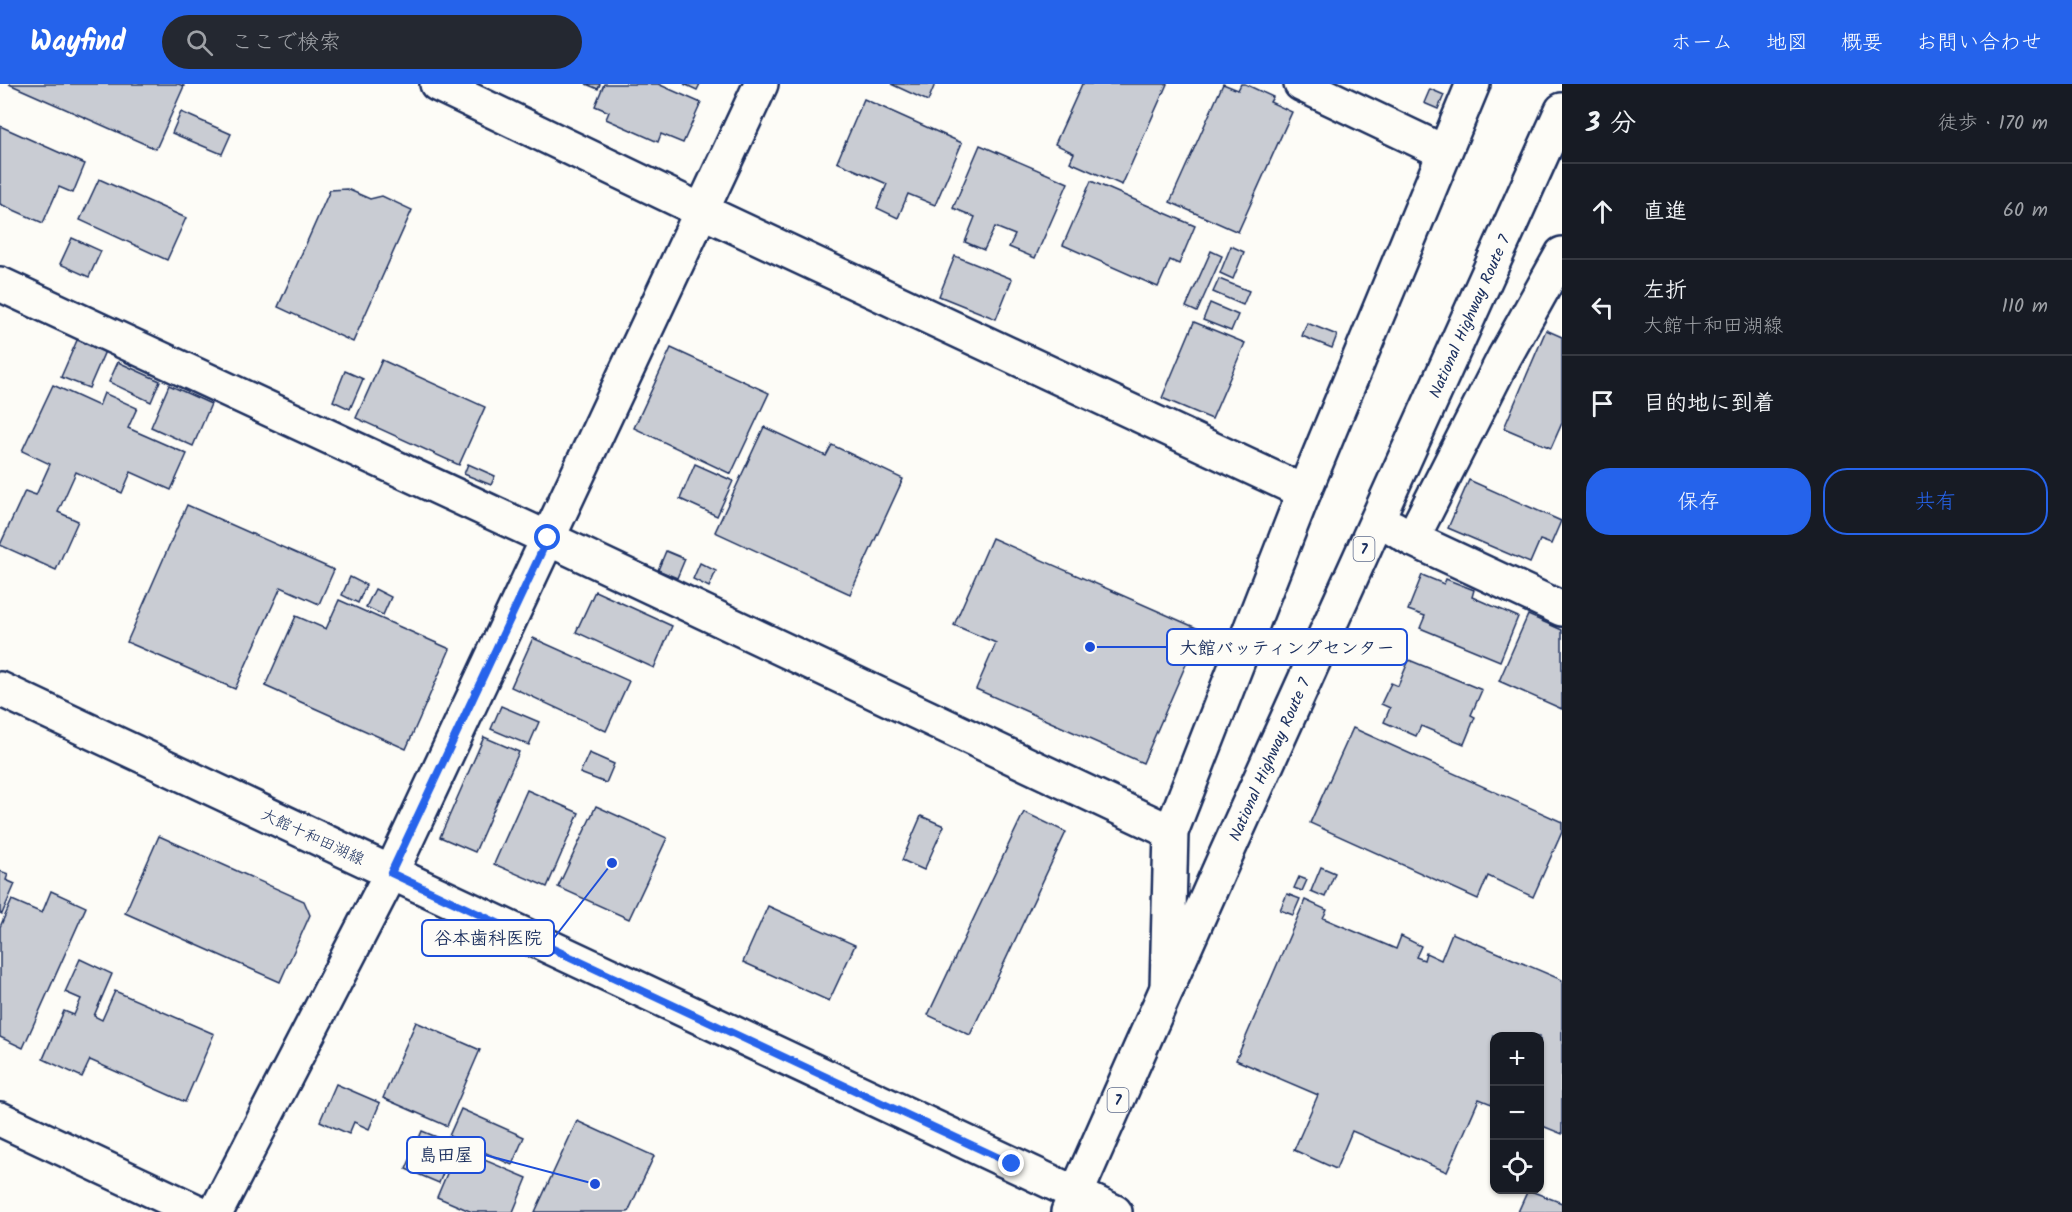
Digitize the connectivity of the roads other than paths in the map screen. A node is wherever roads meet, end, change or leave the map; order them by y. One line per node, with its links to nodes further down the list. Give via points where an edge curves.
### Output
1 (437, 84): 7 (main road)
2 (761, 84): 7 (main road)
3 (1300, 84): 6 (main road)
4 (1473, 84): 6 (main road)
5 (1562, 110): 11 (main road, National Highway Route 7 / 7)
6 (1444, 152): 10 (main road)
7 (702, 211): 10 (main road); 12 (main road)
8 (1562, 254): 13 (main road)
9 (0, 284): 12 (main road)
10 (1304, 492): 16 (main road)
11 (1377, 518): 13 (main road); 18 (main road, National Highway Route 7 / 7)
12 (548, 538): 16 (main road); 17 (main road)
13 (1412, 539): 14 (main road)
14 (1562, 609)
15 (0, 689): 17 (main road, 大館十和田湖線)
16 (1171, 832): 18 (main road)
17 (391, 873): 20 (main road, 大館十和田湖線); 22 (main road)
18 (1167, 988): 20 (main road, National Highway Route 7 / 7)
19 (0, 1119): 21 (main road)
20 (1072, 1203): 23 (main road, 大館十和田湖線)
21 (198, 1212)
22 (216, 1212)
23 (1115, 1212)

